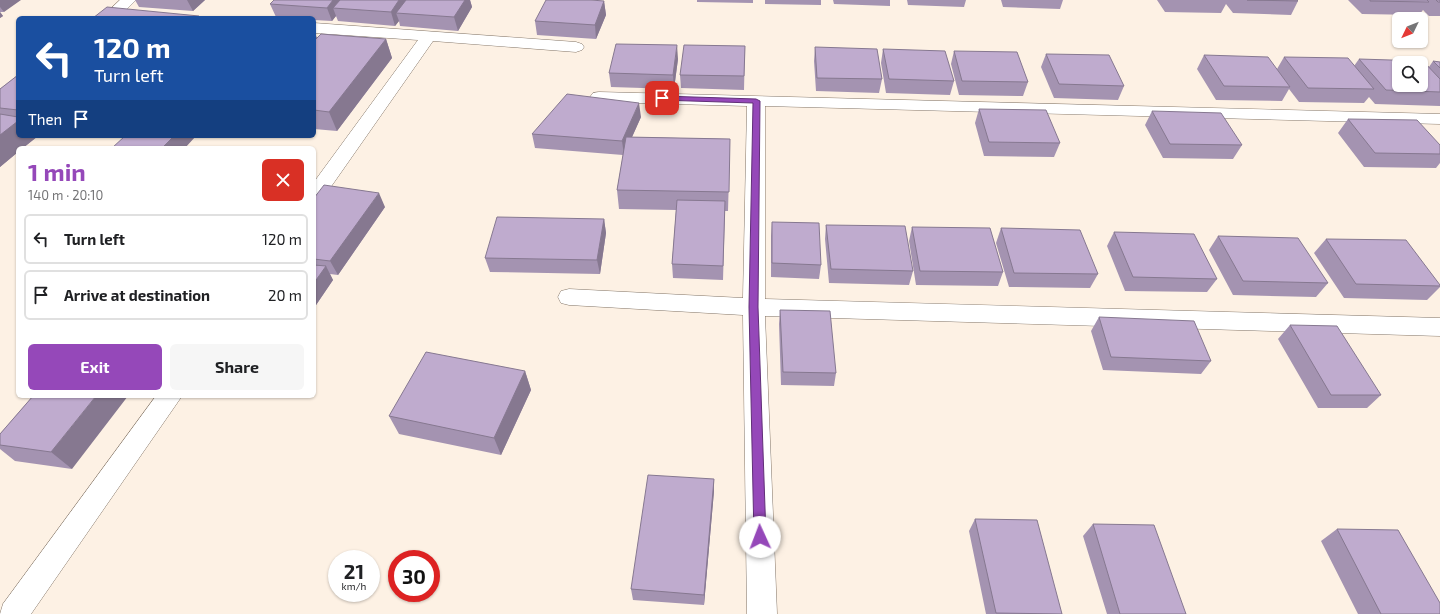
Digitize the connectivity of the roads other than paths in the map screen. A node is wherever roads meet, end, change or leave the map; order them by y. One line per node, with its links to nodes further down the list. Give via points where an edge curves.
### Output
1 (129, 0): 2 (street)
2 (111, 16): 3 (street)
3 (129, 16)
4 (316, 28): 5 (street)
5 (429, 36): 6 (street); 10 (street)
6 (576, 47)
7 (599, 97): 8 (street)
8 (756, 101): 9 (street); 12 (street)
9 (1440, 119)
10 (316, 193)
11 (569, 297): 12 (street)
12 (754, 307): 13 (street); 16 (street)
13 (1440, 326)
14 (169, 398): 15 (street)
15 (13, 614)
16 (762, 614)

